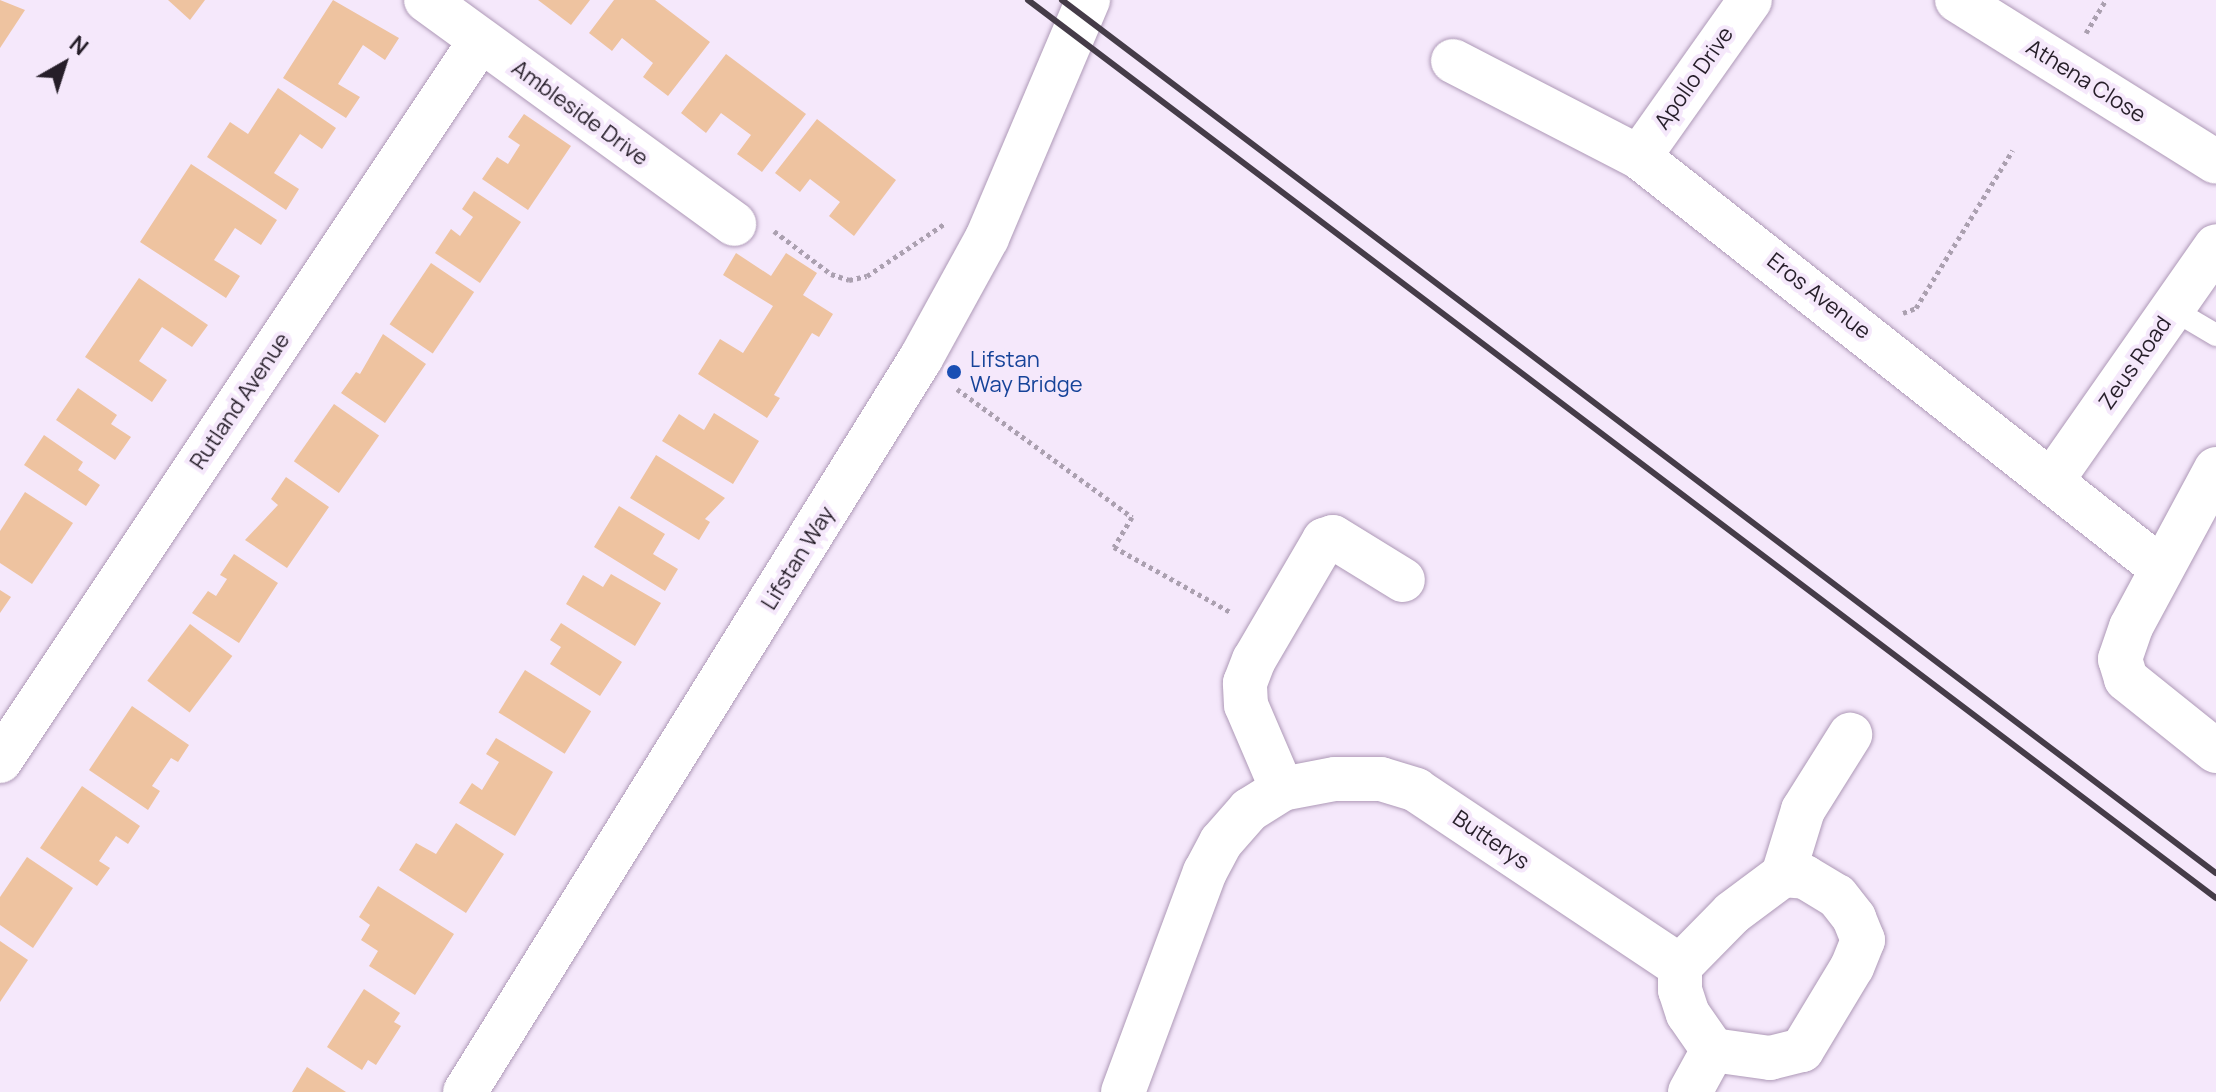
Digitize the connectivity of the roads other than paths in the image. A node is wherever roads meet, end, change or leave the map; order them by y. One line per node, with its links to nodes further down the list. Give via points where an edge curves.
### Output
1 (426, 0): 5 (street, Ambleside Drive)
2 (1088, 0): 24 (street, Lifstan Way, via 987,238 921,358)
3 (1750, 0): 7 (street, Apollo Drive)
4 (1957, 0): 8 (street, Athena Close)
5 (480, 41): 9 (street, Ambleside Drive); 19 (street, Rutland Avenue)
6 (1453, 61): 7 (street, Eros Avenue)
7 (1639, 157): 14 (street, Eros Avenue)
8 (2216, 162)
9 (734, 224)
10 (2216, 246): 11 (street, Zeus Road)
11 (2172, 309): 12 (lane); 14 (street, Zeus Road)
12 (2216, 335)
13 (2216, 469): 15 (street)
14 (2053, 479): 15 (street, Eros Avenue)
15 (2161, 568): 18 (street, via 2120,659 2126,679)
16 (1403, 580): 20 (street, via 1333,537 1324,540 1269,634 1245,683 1246,705)
17 (1850, 735): 21 (street, via 1803,810)
18 (2216, 751)
19 (0, 761)
20 (1282, 789): 22 (street, Butterys, via 1381,779 1416,790); 25 (street, Butterys, via 1249,810 1221,842 1205,872)
21 (1783, 875): 22 (street, via 1732,913); 23 (street, via 1805,877 1837,896 1863,940 1802,1050 1770,1058)
22 (1680, 966): 23 (street, via 1688,1014)
23 (1713, 1050): 26 (street)
24 (465, 1092)
25 (1123, 1092)
26 (1690, 1092)

